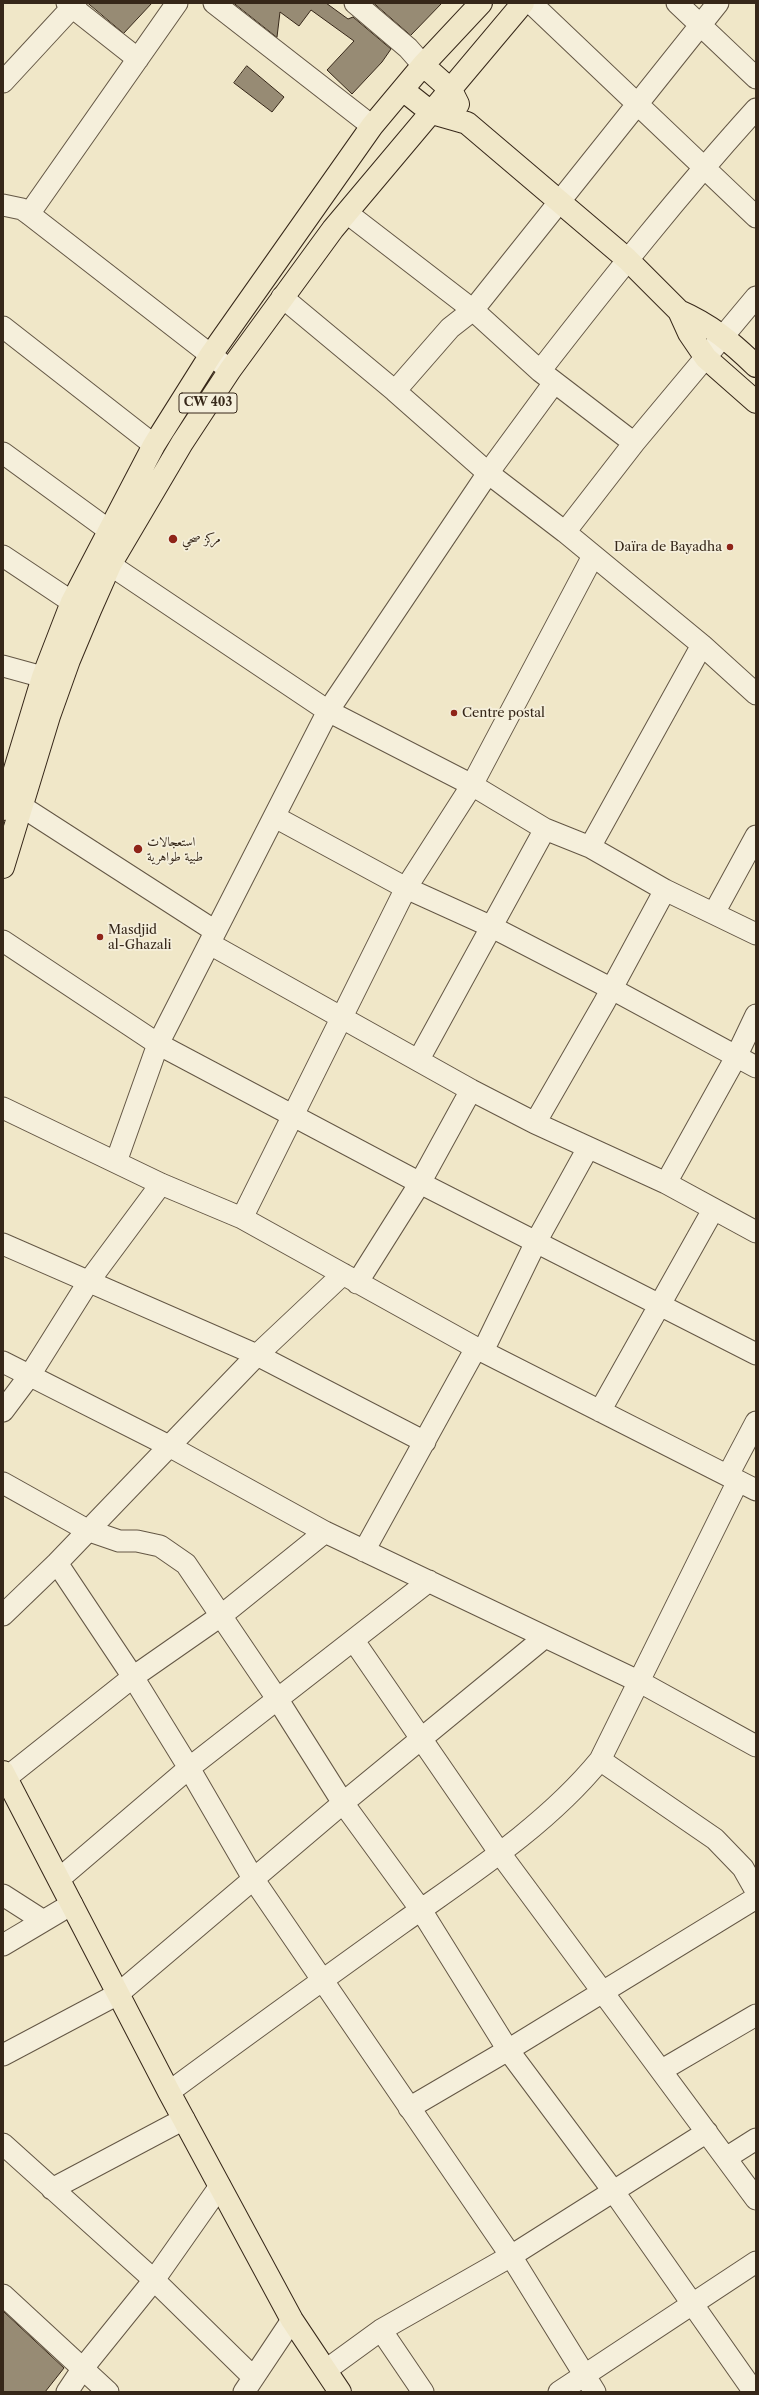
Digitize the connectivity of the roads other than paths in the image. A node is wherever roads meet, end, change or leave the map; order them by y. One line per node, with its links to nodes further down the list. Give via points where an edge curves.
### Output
1 (177, 3): 11 (street)
2 (214, 3): 21 (street)
3 (355, 3): 12 (street, via 408,48)
4 (481, 3): 12 (main road, CW 403)
5 (523, 3): 16 (main road, CW 403)
6 (531, 3): 17 (street)
7 (677, 3): 10 (street)
8 (718, 3): 10 (street)
9 (72, 4): 11 (street); 14 (street)
10 (700, 26): 13 (street); 17 (street)
11 (138, 59): 25 (street)
12 (423, 65): 15 (main road, CW 403); 16 (main road)
13 (756, 78)
14 (3, 82)
15 (403, 90): 19 (main road); 21 (main road, CW 403)
16 (451, 90): 19 (main road, CW 403); 20 (main road)
17 (639, 104): 22 (street); 24 (street)
18 (756, 109): 22 (street)
19 (432, 113): 20 (main road); 26 (main road, CW 403)
20 (467, 123): 24 (main road)
21 (372, 126): 35 (main road, CW 403)
22 (704, 167): 27 (street); 28 (street)
23 (3, 194): 25 (street)
24 (559, 200): 28 (main road); 31 (street)
25 (18, 209): 35 (street)
26 (347, 213): 29 (main road, CW 403); 31 (street)
27 (756, 217)
28 (627, 259): 32 (main road); 39 (street)
29 (282, 297): 38 (main road, CW 403); 40 (street)
30 (756, 298): 34 (street)
31 (473, 310): 39 (street); 40 (street, via 450,328)
32 (679, 311): 34 (main road); 36 (main road, via 689,333)
33 (3, 327): 43 (street)
34 (723, 335): 36 (street); 37 (main road)
35 (210, 356): 38 (street); 43 (main road, CW 403)
36 (706, 358): 41 (main road); 42 (street)
37 (756, 366)
38 (230, 370): 50 (main road, CW 403)
39 (547, 377): 42 (street); 45 (street)
40 (395, 391): 45 (street)
41 (756, 402)
42 (634, 443): 47 (street)
43 (154, 445): 46 (main road, CW 403)
44 (3, 452): 46 (street)
45 (488, 473): 47 (street); 56 (street)
46 (110, 531): 50 (main road, CW 403)
47 (565, 532): 49 (street)
48 (3, 556): 51 (street)
49 (593, 556): 52 (street); 57 (street)
50 (103, 561): 51 (main road, CW 403); 56 (street); 58 (main road, CW 403, via 69,660)
51 (72, 602): 54 (main road, CW 403)
52 (702, 645): 55 (street); 62 (street)
53 (3, 666): 54 (street)
54 (43, 677): 58 (main road, CW 403)
55 (756, 694)
56 (328, 711): 57 (street); 59 (street)
57 (472, 785): 60 (street); 64 (street)
58 (12, 807): 63 (main road, CW 403); 69 (street)
59 (275, 817): 64 (street); 69 (street)
60 (545, 829): 62 (street); 67 (street)
61 (756, 836): 66 (street)
62 (590, 847): 65 (street)
63 (3, 867)
64 (406, 888): 67 (street); 73 (street)
65 (665, 890): 66 (street); 71 (street)
66 (714, 913): 68 (street)
67 (492, 927): 71 (street); 76 (street)
68 (756, 934)
69 (212, 937): 73 (street); 74 (street)
70 (3, 941): 74 (street)
71 (612, 989): 75 (street); 81 (street)
72 (756, 1015): 75 (street)
73 (340, 1018): 76 (street); 80 (street)
74 (158, 1044): 80 (street); 83 (street)
75 (736, 1057): 77 (street); 85 (street)
76 (419, 1059): 78 (street)
77 (756, 1067)
78 (471, 1090): 81 (street); 84 (street)
79 (3, 1108): 83 (street)
80 (293, 1114): 84 (street); 88 (street)
81 (535, 1123): 82 (street)
82 (588, 1148): 85 (street); 90 (street)
83 (116, 1162): 86 (street)
84 (420, 1183): 90 (street); 92 (street)
85 (666, 1183): 87 (street)
86 (161, 1184): 88 (street); 93 (street)
87 (714, 1210): 89 (street); 94 (street)
88 (242, 1218): 92 (street)
89 (756, 1232)
90 (536, 1242): 94 (street); 95 (street)
91 (3, 1244): 93 (street)
92 (350, 1278): 95 (street); 97 (street)
93 (89, 1281): 97 (street); 99 (street)
94 (659, 1306): 96 (street); 101 (street)
95 (480, 1349): 101 (street); 103 (street)
96 (756, 1354)
97 (257, 1355): 103 (street); 104 (street)
98 (3, 1362): 99 (street)
99 (30, 1375): 100 (street); 104 (street)
100 (3, 1411)
101 (600, 1411): 105 (street)
102 (756, 1422): 105 (street)
103 (425, 1442): 109 (street)
104 (169, 1446): 107 (street); 108 (street)
105 (741, 1482): 117 (street)
106 (3, 1483): 107 (street)
107 (87, 1530): 110 (street); 113 (street, via 119,1541 137,1541 168,1550 186,1564)
108 (325, 1532): 109 (street); 113 (street)
109 (364, 1551): 111 (street)
110 (57, 1563): 112 (street); 116 (street)
111 (429, 1581): 114 (street); 115 (street)
112 (3, 1615)
113 (222, 1615): 116 (street); 118 (street)
114 (545, 1637): 117 (street); 119 (street)
115 (354, 1641): 118 (street); 119 (street)
116 (133, 1677): 122 (street); 123 (street)
117 (640, 1682): 120 (street); 121 (street)
118 (278, 1700): 122 (street); 124 (street)
119 (422, 1740): 124 (street); 125 (street)
120 (756, 1746)
121 (600, 1760): 125 (street, via 585,1779); 126 (street)
122 (189, 1768): 127 (street); 128 (street)
123 (5, 1775): 127 (main road)
124 (343, 1803): 128 (street); 133 (street)
125 (499, 1852): 133 (street); 137 (street)
126 (749, 1865): 129 (street)
127 (59, 1879): 132 (main road)
128 (254, 1880): 136 (street); 138 (street)
129 (756, 1891)
130 (3, 1895): 134 (street)
131 (756, 1898): 137 (street)
132 (72, 1904): 134 (street); 138 (main road)
133 (421, 1910): 136 (street); 140 (street)
134 (42, 1920): 135 (street)
135 (3, 1945)
136 (322, 1980): 143 (street); 144 (street)
137 (603, 1992): 140 (street); 142 (street)
138 (118, 1994): 141 (street); 143 (main road)
139 (756, 2015): 142 (street)
140 (508, 2050): 144 (street); 152 (street)
141 (3, 2054)
142 (662, 2070): 146 (street)
143 (169, 2092): 145 (main road)
144 (409, 2108): 154 (street)
145 (184, 2119): 150 (main road); 151 (street)
146 (708, 2132): 149 (street); 152 (street)
147 (756, 2139): 149 (street)
148 (3, 2144): 151 (street)
149 (726, 2158): 153 (street)
150 (220, 2186): 156 (street); 159 (main road)
151 (52, 2189): 156 (street)
152 (614, 2192): 154 (street); 158 (street)
153 (756, 2199)
154 (511, 2256): 160 (street); 164 (street)
155 (756, 2262): 158 (street)
156 (154, 2280): 161 (street); 163 (street)
157 (3, 2295): 161 (street)
158 (691, 2304): 164 (street); 170 (street)
159 (292, 2320): 162 (main road); 163 (street)
160 (381, 2330): 162 (street); 168 (street)
161 (82, 2368): 165 (street); 166 (street)
162 (326, 2370): 167 (main road)
163 (249, 2384)
164 (590, 2384): 169 (street)
165 (67, 2392)
166 (108, 2392)
167 (340, 2392)
168 (422, 2392)
169 (559, 2392)
170 (754, 2392)

